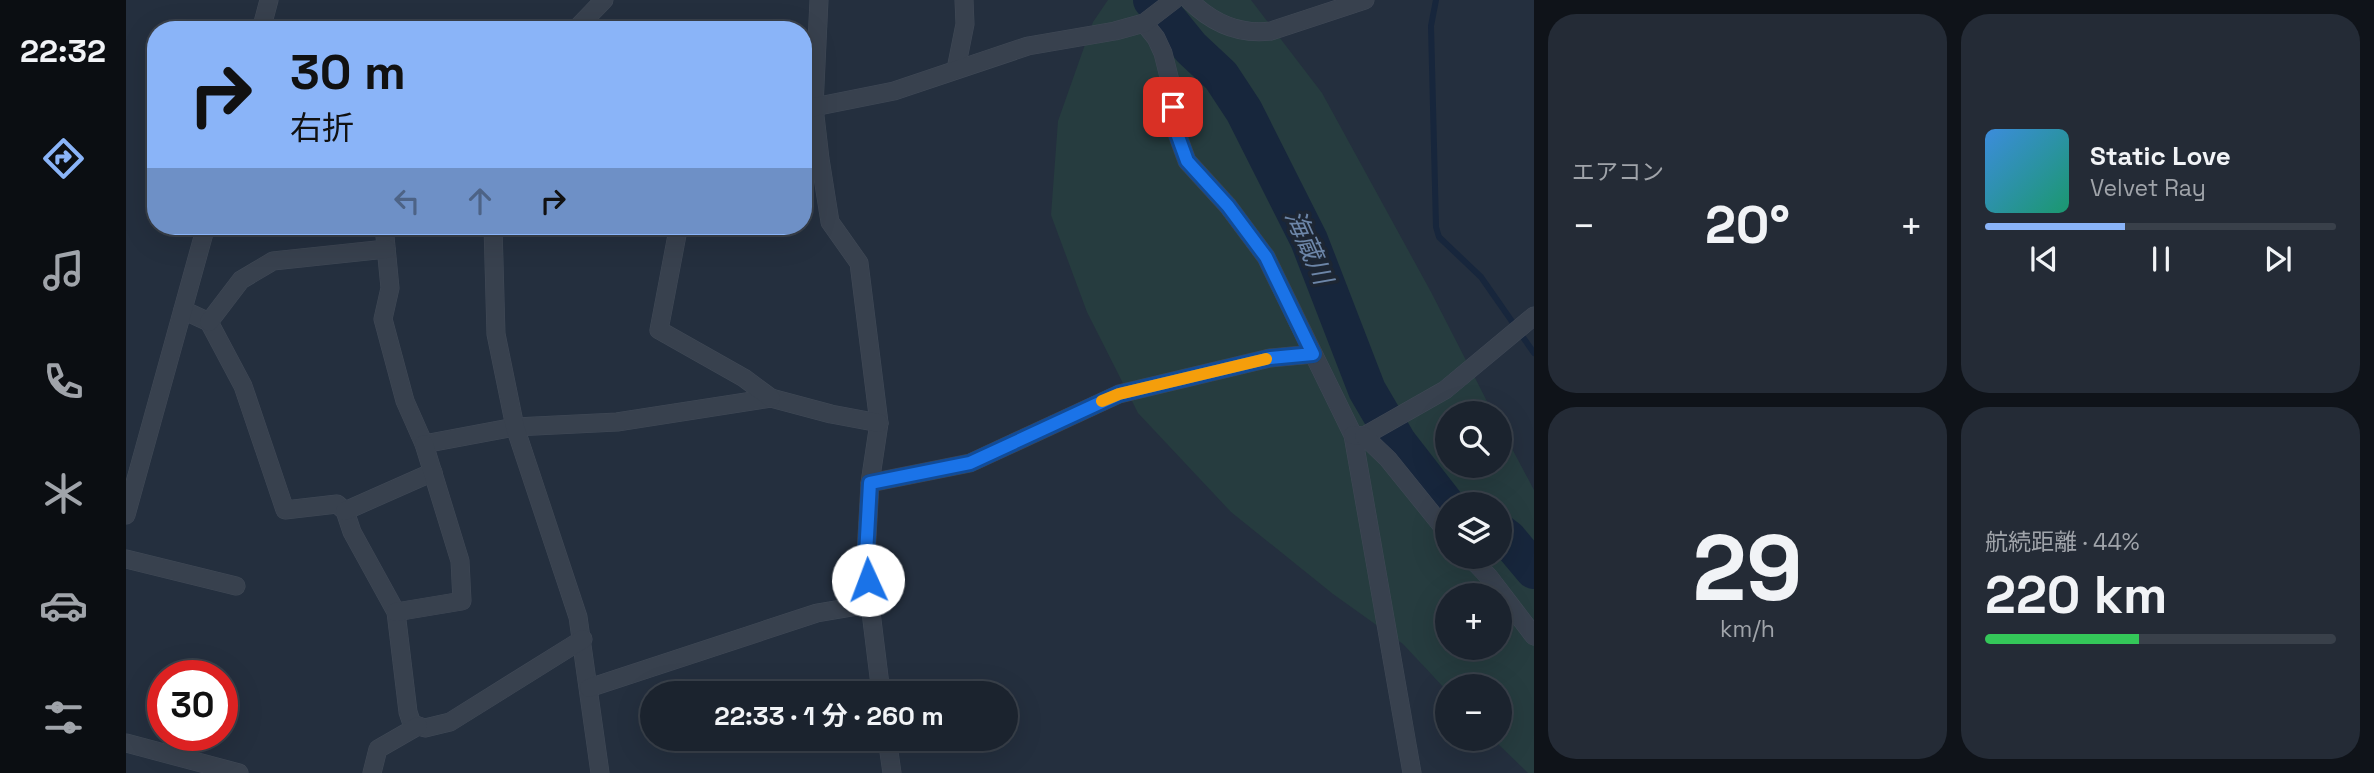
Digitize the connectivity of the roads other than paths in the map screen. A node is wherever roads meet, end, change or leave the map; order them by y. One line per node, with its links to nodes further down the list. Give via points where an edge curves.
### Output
1 (270, 0): 8 (street)
2 (604, 0): 9 (street)
3 (819, 0): 12 (street)
4 (964, 0): 11 (street, via 965,24)
5 (1174, 0): 10 (street)
6 (1189, 0): 7 (street, via 1218,22 1258,33)
7 (1365, 0)
8 (264, 21)
9 (584, 21)
10 (1148, 21): 11 (street, via 1028,46); 23 (street, via 1163,53 1175,128 1187,161 1266,257)
11 (956, 69): 13 (street, via 894,91)
12 (812, 77)
13 (812, 109)
14 (812, 126): 25 (street, via 830,222 859,263)
15 (204, 235): 20 (street)
16 (385, 235): 19 (street)
17 (493, 235): 26 (street, via 496,334)
18 (677, 235): 24 (street, via 659,330)
19 (386, 249): 22 (street, via 273,261 240,280); 28 (street, via 390,288 383,319 405,401)
20 (183, 310): 22 (street); 32 (street)
21 (1532, 318): 27 (street, via 1445,390)
22 (209, 322): 31 (street, via 243,386 285,510 337,504)
23 (1313, 354): 27 (street); 30 (street, via 1270,358 1119,394 970,463)
24 (771, 398): 25 (street); 26 (street, via 617,422)
25 (879, 423): 30 (street)
26 (515, 427): 28 (street); 40 (street)
27 (1362, 435): 33 (street); 50 (street)
28 (424, 444): 29 (street)
29 (433, 472): 31 (street); 38 (street, via 460,561 462,601)
30 (870, 483): 37 (street, via 866,555)
31 (345, 512): 38 (street)
32 (126, 515)
33 (1435, 517)
34 (126, 559): 36 (street)
35 (1481, 569): 39 (street)
36 (236, 586)
37 (870, 604): 41 (street); 42 (street, via 817,613)
38 (396, 612): 43 (street, via 408,712 412,724)
39 (1534, 636)
40 (583, 639): 42 (street); 43 (street, via 450,722)
41 (880, 681)
42 (589, 688): 48 (street)
43 (418, 726): 47 (street, via 378,749)
44 (126, 743): 46 (street)
45 (888, 751): 49 (street)
46 (239, 773)
47 (372, 773)
48 (600, 773)
49 (891, 773)
50 (1412, 773)

